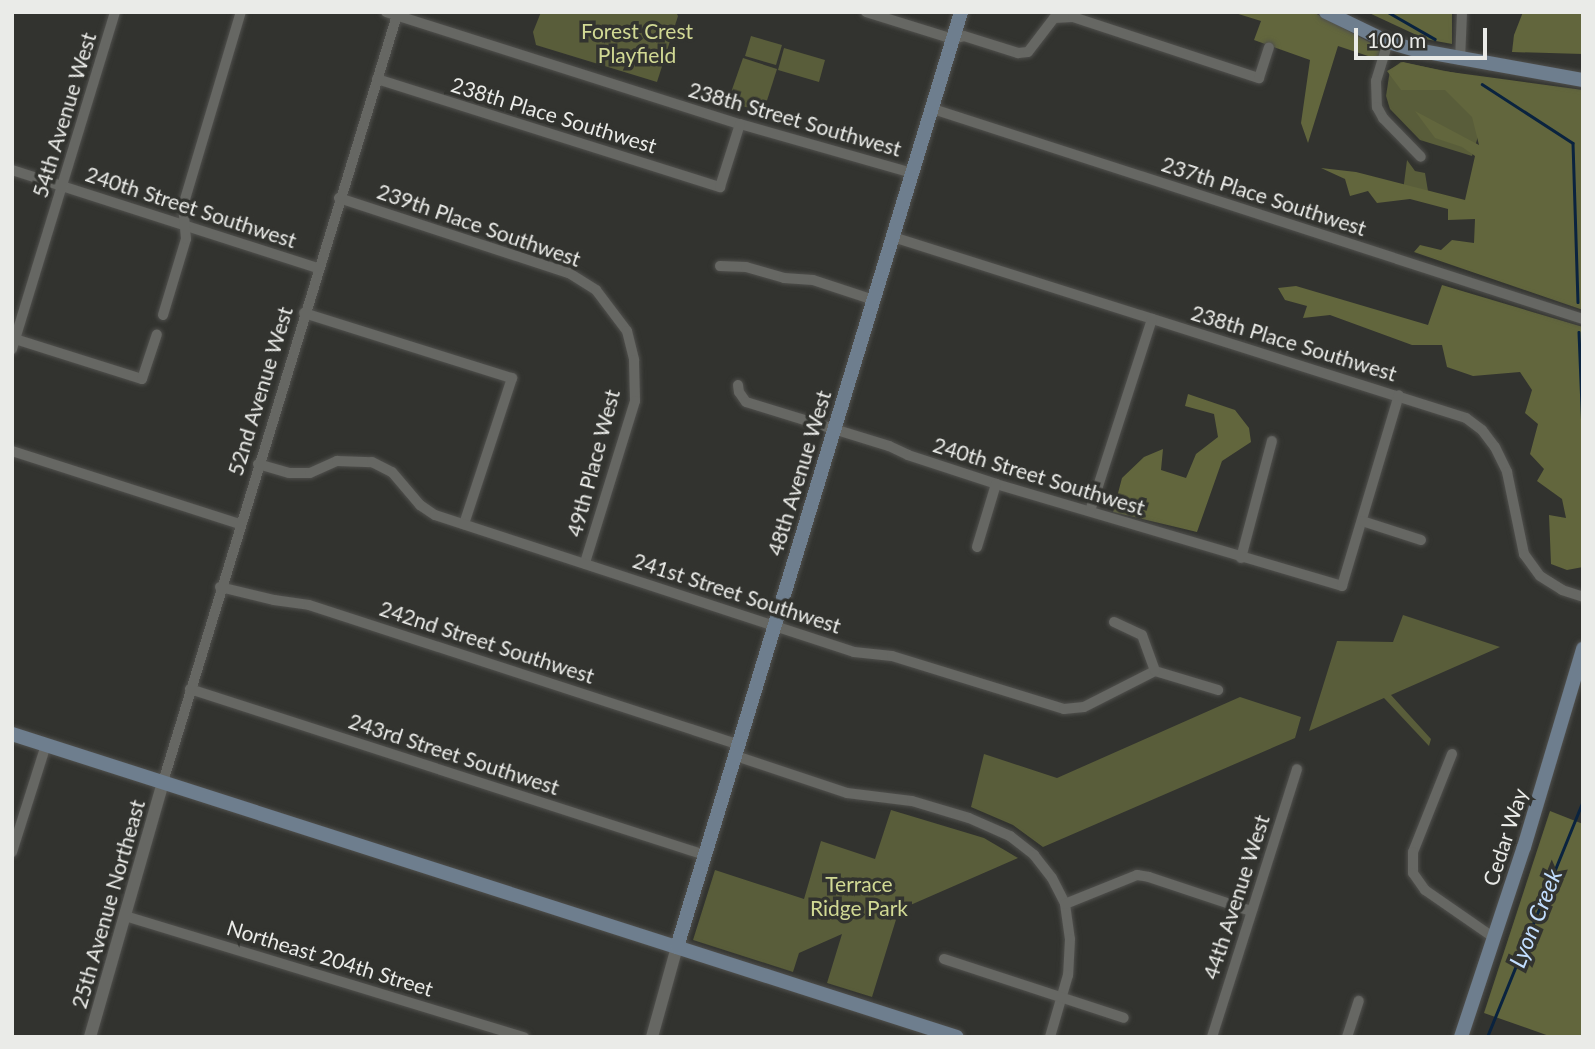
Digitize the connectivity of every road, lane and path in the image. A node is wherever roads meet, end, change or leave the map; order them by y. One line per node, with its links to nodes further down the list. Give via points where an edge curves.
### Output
1 (115, 12): 19 (street, 54th Avenue West)
2 (241, 12): 21 (street, via 183,206)
3 (866, 12): 8 (street)
4 (961, 12): 8 (main road, 48th Avenue West)
5 (1326, 12): 9 (main road)
6 (1462, 12): 11 (street)
7 (393, 13): 12 (street, 52nd Avenue West); 15 (street, 238th Street Southwest)
8 (953, 38): 10 (street, via 964,36 1018,53 1028,51 1054,18 1073,17 1259,78); 14 (main road, 48th Avenue West)
9 (1388, 42): 11 (main road); 16 (street, via 1376,81 1377,107)
10 (1269, 48)
11 (1460, 60): 13 (main road)
12 (377, 79): 15 (street, 238th Place Southwest, via 720,187); 20 (street, 52nd Avenue West)
13 (1583, 79)
14 (933, 109): 18 (main road, 48th Avenue West); 29 (street, 237th Place Southwest)
15 (740, 124): 18 (street, 238th Street Southwest)
16 (1421, 156)
17 (12, 170): 19 (street, 240th Street Southwest)
18 (912, 173): 22 (main road, 48th Avenue West)
19 (63, 186): 21 (street, 240th Street Southwest); 32 (street, 54th Avenue West)
20 (339, 198): 24 (street, 52nd Avenue West); 30 (street, 239th Place Southwest, via 569,273 596,290)
21 (183, 225): 24 (street, 240th Street Southwest); 27 (street, via 186,239)
22 (893, 237): 25 (main road, 48th Avenue West); 28 (street, 238th Place Southwest)
23 (720, 265): 25 (street, via 813,280)
24 (317, 268): 26 (street, 52nd Avenue West)
25 (874, 300): 35 (main road, 48th Avenue West)
26 (304, 313): 38 (street, 52nd Avenue West); 43 (street, via 512,378)
27 (163, 315)
28 (1152, 319): 34 (street, 238th Place Southwest); 40 (street)
29 (1583, 319)
30 (628, 331): 47 (street, 49th Place West, via 635,401)
31 (157, 334): 32 (street, via 142,379)
32 (14, 344)
33 (738, 385): 35 (street, 240th Street Southwest, via 746,402)
34 (1399, 395): 41 (street); 49 (street, 238th Place Southwest, via 1466,418 1482,430 1507,472 1524,554 1540,576)
35 (834, 430): 39 (street, 240th Street Southwest); 51 (main road, 48th Avenue West)
36 (1272, 442): 46 (street)
37 (12, 451): 42 (street)
38 (258, 464): 42 (street, 52nd Avenue West); 43 (street, 241st Street Southwest, via 289,473 310,473 337,461 372,461 393,472 420,505)
39 (996, 484): 40 (street, 240th Street Southwest); 45 (street)
40 (1090, 511): 46 (street, 240th Street Southwest)
41 (1362, 521): 44 (street); 46 (street, 240th Street Southwest, via 1342,586)
42 (240, 524): 48 (street, 52nd Avenue West)
43 (464, 524): 47 (street, 241st Street Southwest)
44 (1421, 540)
45 (977, 547)
46 (1241, 558)
47 (585, 563): 51 (street, 241st Street Southwest)
48 (220, 587): 54 (street, 52nd Avenue West); 58 (street, 242nd Street Southwest, via 309,605)
49 (1583, 597)
50 (1114, 622): 53 (street, via 1142,635)
51 (775, 626): 53 (street, 241st Street Southwest, via 1064,709 1084,707); 58 (main road, 48th Avenue West)
52 (1583, 649): 67 (main road, Cedar Way)
53 (1155, 671): 55 (street)
54 (191, 689): 61 (street, 52nd Avenue West); 63 (street, 243rd Street Southwest)
55 (1218, 690)
56 (12, 734): 57 (main road)
57 (46, 746): 61 (main road); 62 (street)
58 (737, 750): 63 (main road, 48th Avenue West); 64 (street, 242nd Street Southwest, via 847,793 912,801 997,829 1034,855)
59 (1452, 754): 67 (street, via 1413,852 1413,873 1419,883)
60 (1297, 769): 65 (street, 44th Avenue West)
61 (163, 782): 66 (street, 25th Avenue Northeast); 68 (main road)
62 (12, 852)
63 (705, 855): 68 (main road, 48th Avenue West)
64 (1065, 904): 65 (street, via 1137,875); 70 (street, via 1071,954)
65 (1251, 911): 78 (street, 44th Avenue West)
66 (125, 916): 73 (street, 25th Avenue Northeast); 74 (street, Northeast 204th Street)
67 (1493, 937): 80 (main road, Cedar Way)
68 (677, 947): 75 (street); 76 (main road)
69 (944, 959): 70 (street)
70 (1060, 997): 72 (street); 77 (street)
71 (1359, 1001): 79 (street)
72 (1124, 1018)
73 (90, 1037)
74 (524, 1037)
75 (652, 1037)
76 (957, 1037)
77 (1050, 1037)
78 (1212, 1037)
79 (1348, 1037)
80 (1461, 1037)

